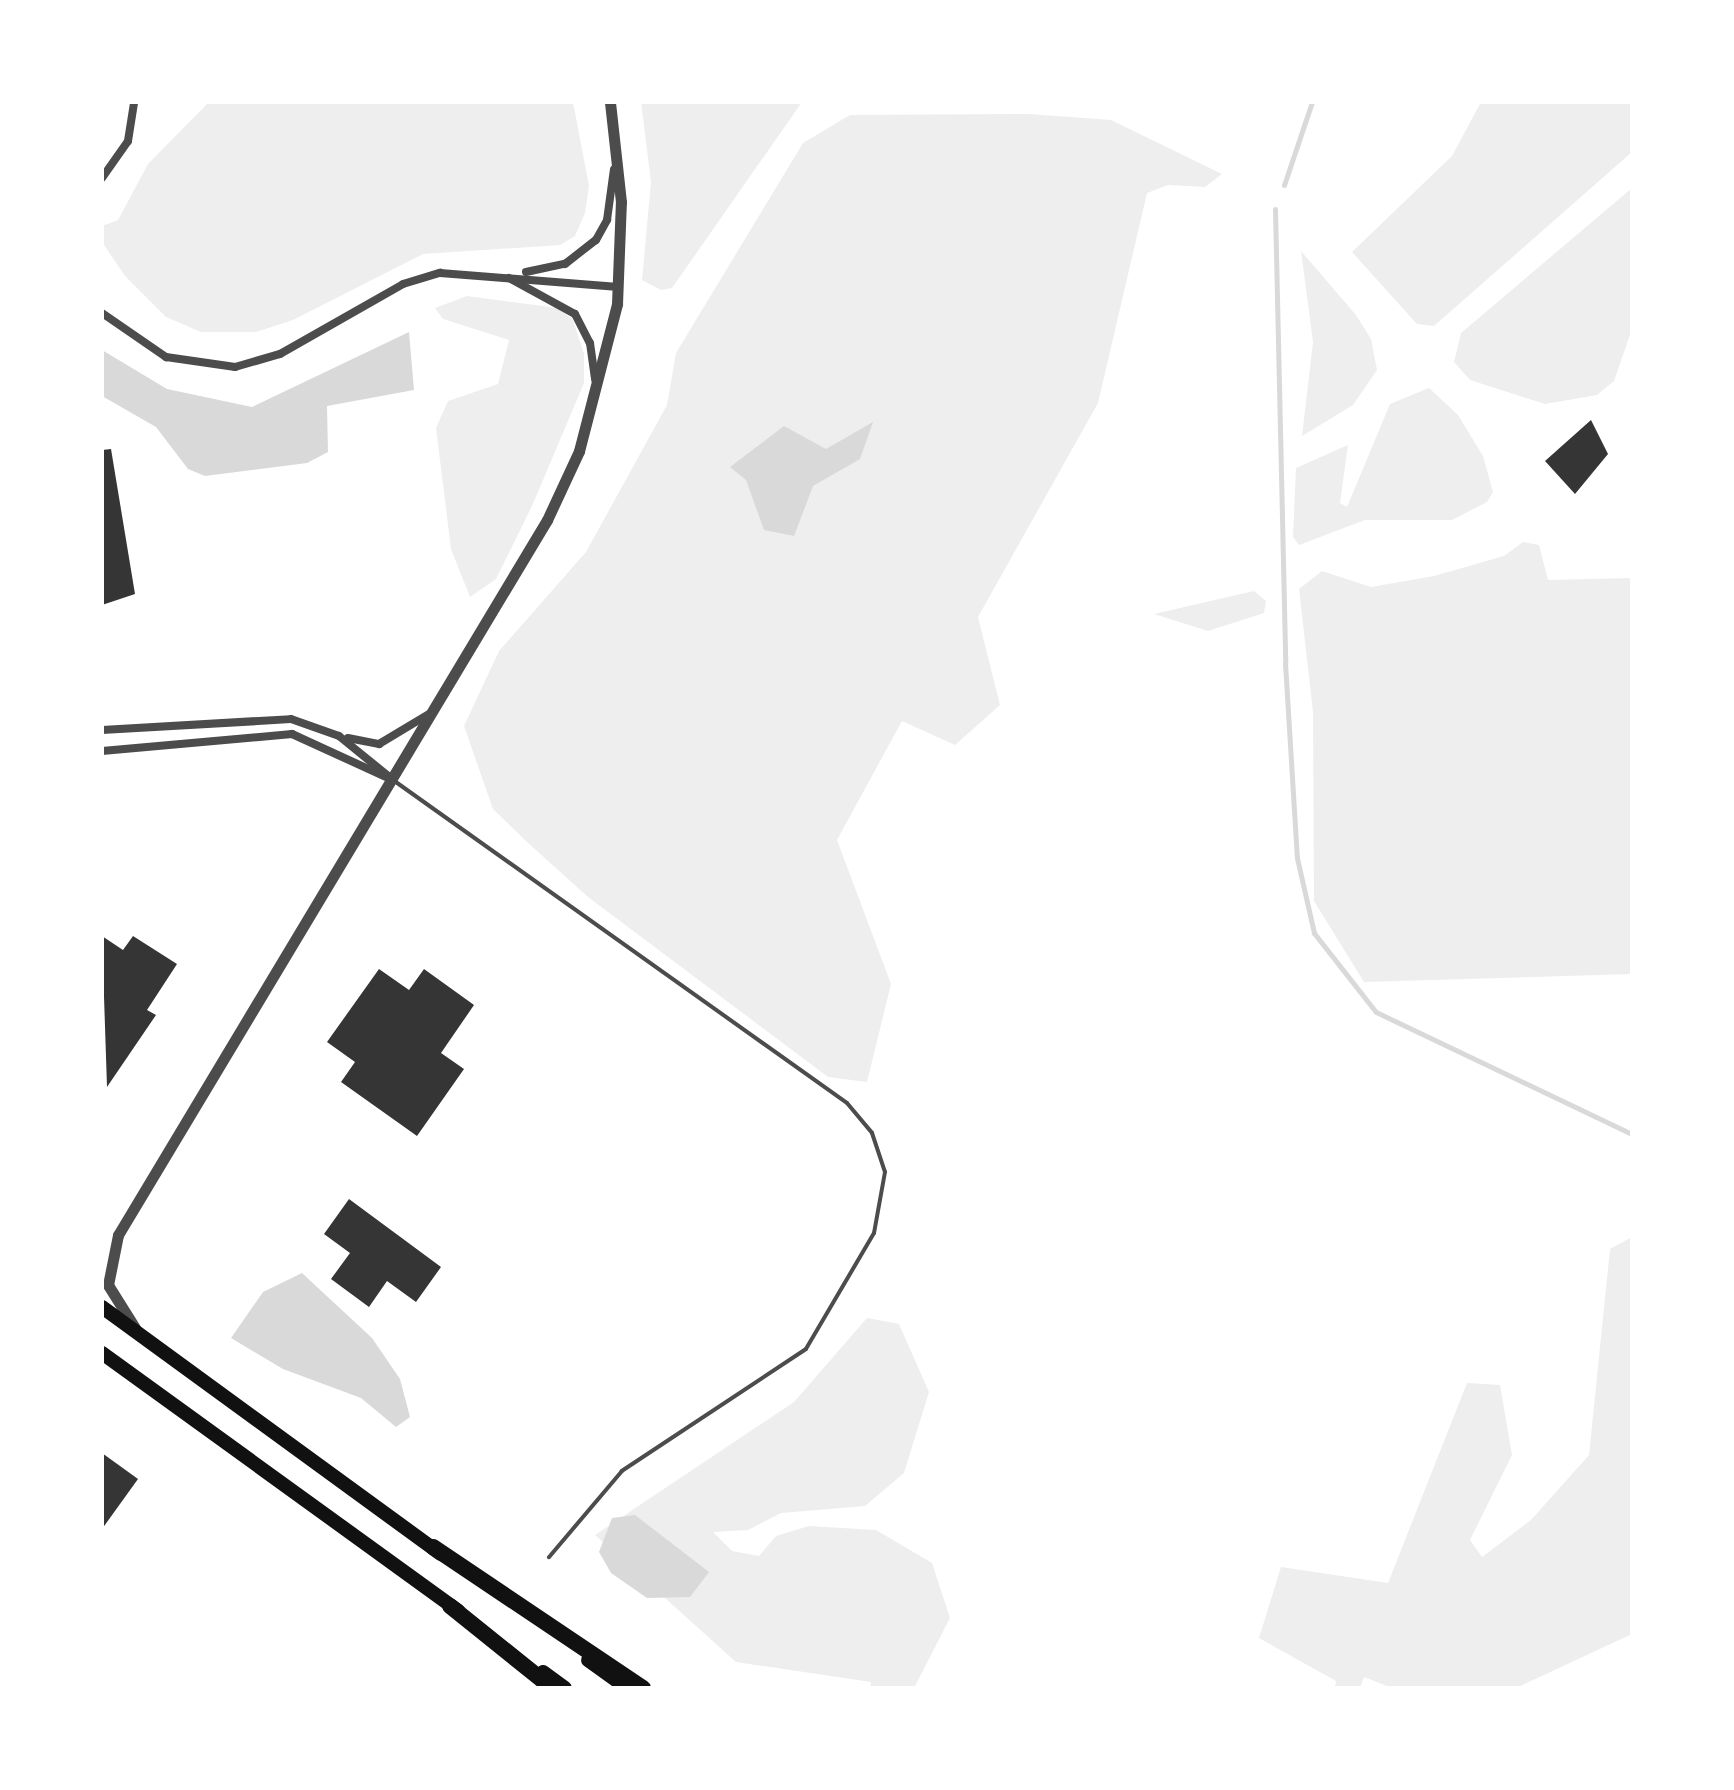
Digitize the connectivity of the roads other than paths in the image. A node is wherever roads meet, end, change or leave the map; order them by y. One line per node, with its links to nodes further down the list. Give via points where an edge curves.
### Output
1 (134, 102): 5 (street, via 131,133)
2 (610, 102): 3 (street)
3 (617, 148): 7 (street, via 607,220 588,248 555,268); 8 (street)
4 (102, 158): 5 (lane)
5 (112, 166): 6 (street)
6 (102, 178)
7 (493, 272): 8 (street); 9 (street, via 416,279 280,354 235,367 166,357); 10 (street, via 553,297 578,319 593,354)
8 (618, 287): 10 (street)
9 (102, 313)
10 (593, 410): 11 (street, via 547,520)
11 (433, 711): 13 (street, via 379,744); 15 (street)
12 (102, 730): 13 (street, via 275,718)
13 (339, 736): 15 (street)
14 (102, 751): 15 (street, via 292,734)
15 (392, 779): 17 (street, via 118,1235 108,1285); 20 (lane, via 847,1103 872,1133 885,1172 874,1233 806,1349 622,1471)
16 (102, 1307): 17 (highway)
17 (140, 1334): 19 (highway)
18 (102, 1353): 21 (highway)
19 (433, 1547): 24 (highway); 25 (highway)
20 (549, 1557)
21 (450, 1606): 22 (highway); 23 (highway)
22 (552, 1688)
23 (565, 1688)
24 (627, 1688)
25 (643, 1688)

